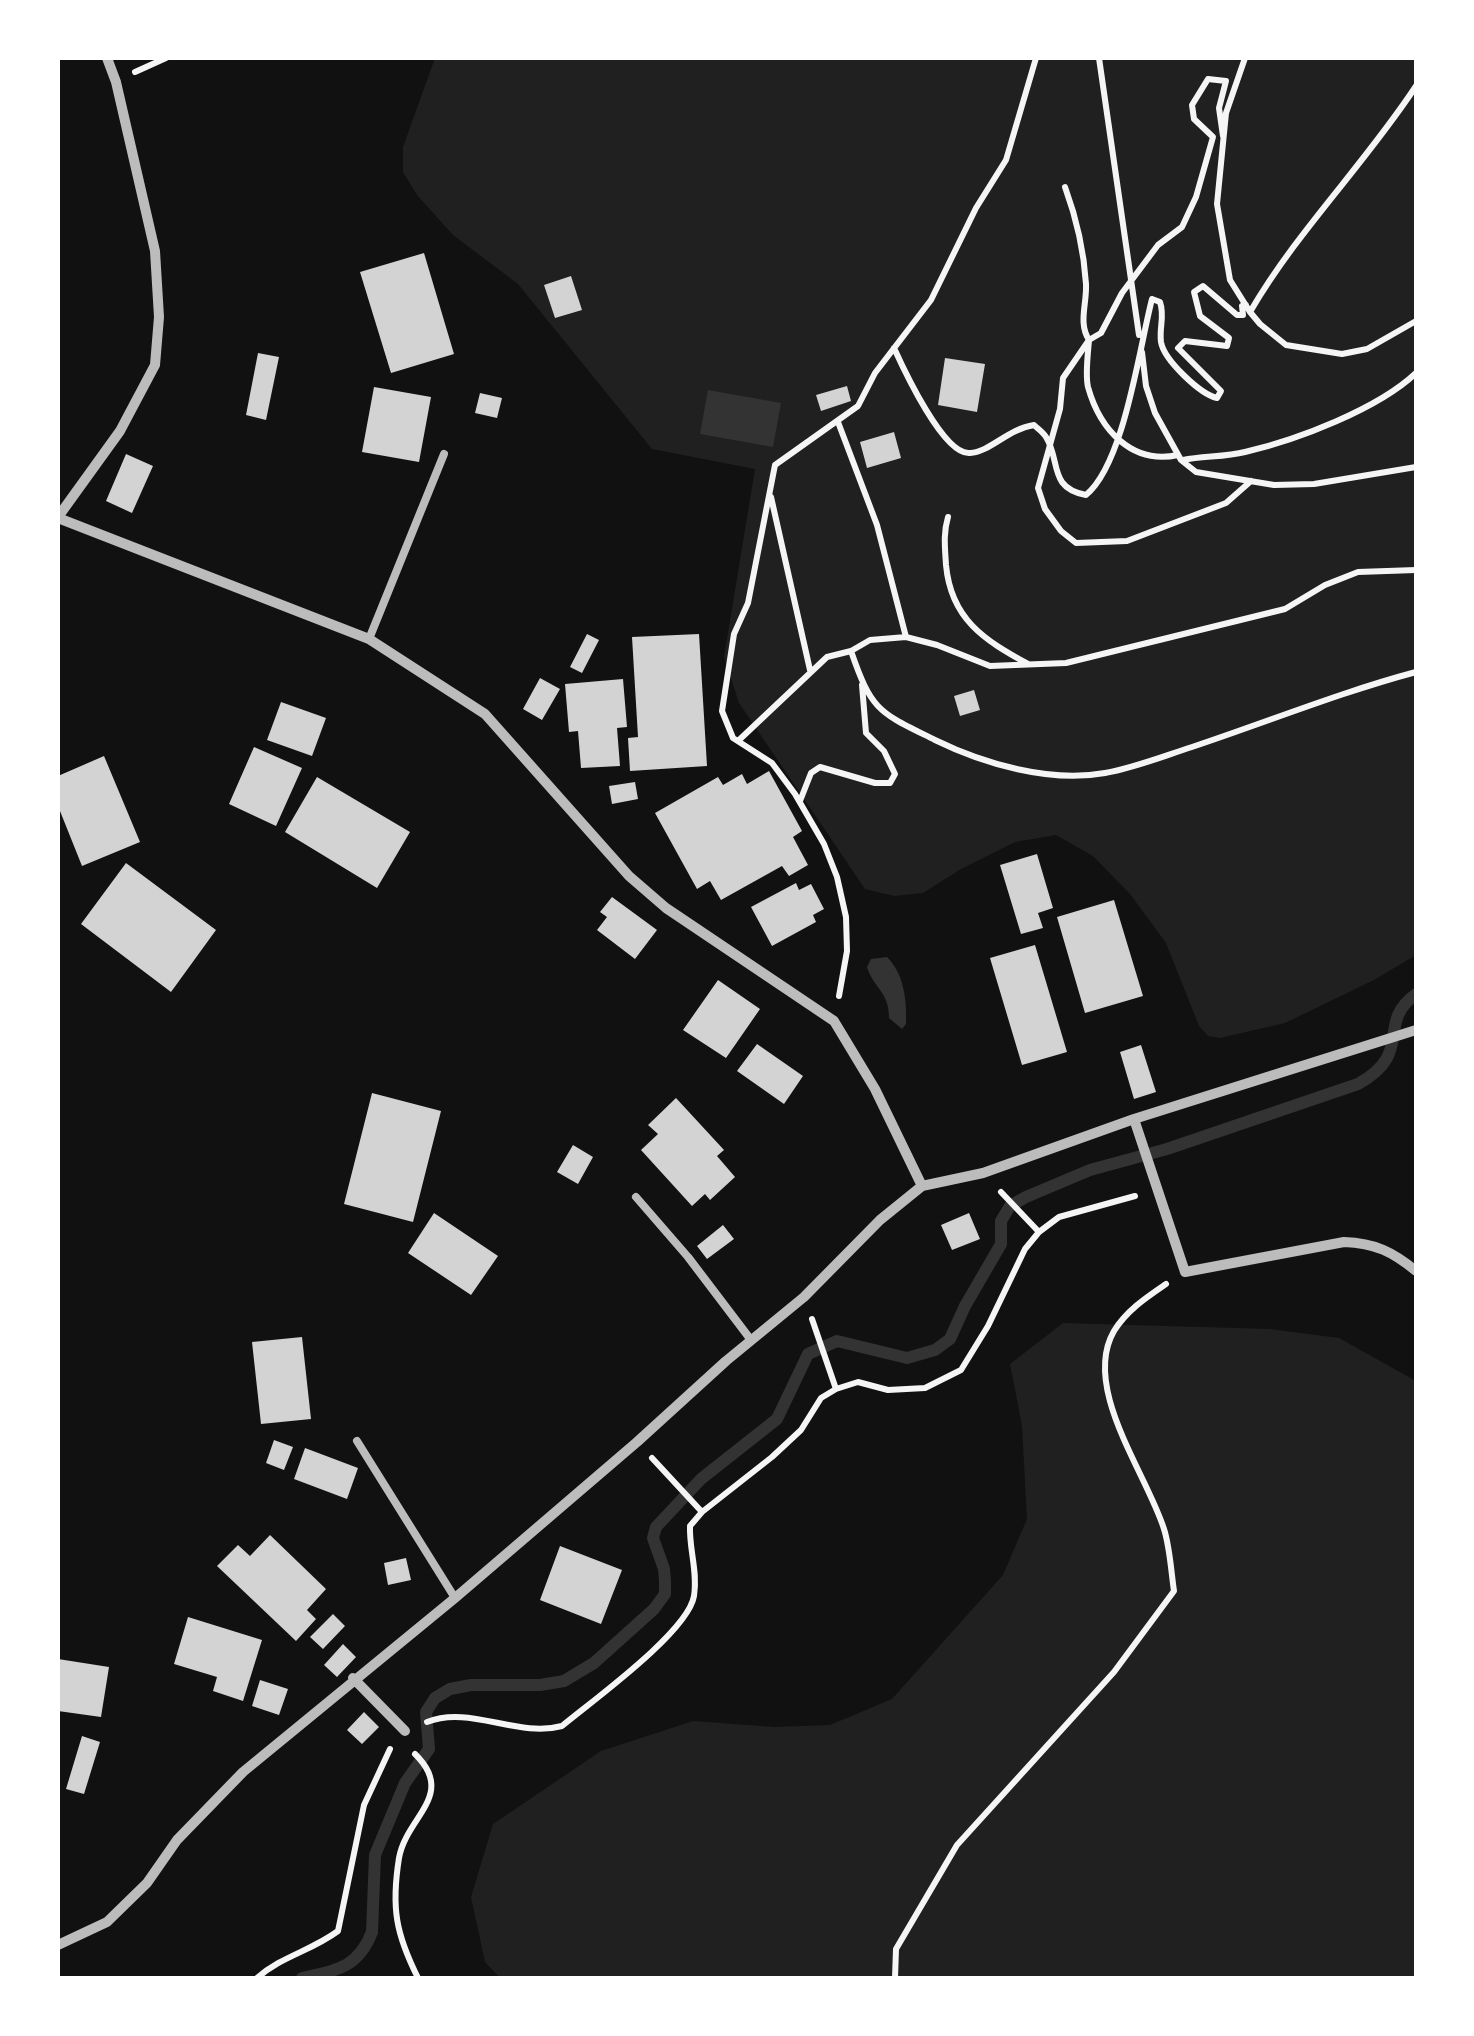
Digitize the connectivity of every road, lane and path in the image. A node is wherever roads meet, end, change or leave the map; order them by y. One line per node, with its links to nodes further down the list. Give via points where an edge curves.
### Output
1 (107, 58): 23 (street, via 155,251 155,365 120,431)
2 (1036, 58): 13 (path, via 1006,160 931,300)
3 (1099, 58): 8 (path)
4 (1245, 58): 6 (path)
5 (1416, 86): 9 (path)
6 (1224, 136): 8 (path, via 1219,108 1226,81 1208,79 1192,105 1194,119 1213,137 1196,197 1182,227 1158,245); 9 (path, via 1221,236 1230,280)
7 (1065, 187): 11 (path, via 1080,244 1086,285 1082,329)
8 (1132, 280): 11 (path, via 1101,333); 12 (path)
9 (1248, 308): 10 (path, via 1286,344 1342,354 1367,349); 12 (path, via 1242,306 1237,316 1204,286 1194,292 1200,316 1229,338 1227,346 1185,341 1178,348 1221,390 1217,398 1171,363 1164,352 1164,314 1152,299)
10 (1416, 322)
11 (1089, 340): 16 (path, via 1088,386); 17 (path, via 1063,378)
12 (1141, 344): 16 (path); 19 (path, via 1146,386)
13 (894, 348): 15 (path, via 858,406); 17 (path, via 944,439 958,451 969,454 1034,425)
14 (1416, 372): 19 (path, via 1376,404 1339,420 1245,452)
15 (838, 422): 22 (path, via 774,466); 26 (path, via 877,525)
16 (1116, 440): 17 (path, via 1098,485 1086,495 1072,493 1059,479); 19 (path, via 1137,454)
17 (1049, 447): 21 (path, via 1038,488 1045,509 1076,543 1145,536 1226,503)
18 (444, 454): 27 (lane)
19 (1180, 458): 21 (path, via 1196,472)
20 (1416, 467): 21 (path, via 1314,484)
21 (1251, 481)
22 (769, 491): 30 (path); 33 (path, via 725,683 722,712)
23 (58, 517): 27 (street)
24 (948, 517): 29 (path, via 947,576 960,614 992,644)
25 (1416, 570): 29 (path, via 1358,572 1285,609 1066,663)
26 (906, 638): 28 (path, via 870,640); 29 (path, via 990,666)
27 (369, 639): 35 (street, via 485,714 629,876 666,908)
28 (852, 651): 30 (path); 32 (path)
29 (1030, 665)
30 (810, 670): 33 (path)
31 (1416, 672): 32 (path, via 1159,758 1104,774 1064,776 956,750 878,710)
32 (862, 681): 34 (path, via 866,732 895,774 890,783 875,783 820,767)
33 (738, 741): 34 (path, via 772,763)
34 (799, 802): 35 (path, via 824,844 846,917)
35 (834, 1021): 38 (street, via 876,1089)
36 (1416, 1030): 37 (street)
37 (1134, 1119): 38 (street, via 983,1173); 39 (street)
38 (922, 1186): 45 (street)
39 (1155, 1190): 42 (path, via 1059,1217); 44 (street)
40 (636, 1197): 45 (lane)
41 (1006, 1197): 42 (path)
42 (1038, 1232): 47 (path, via 960,1370 925,1388 888,1390 858,1382)
43 (1416, 1271): 44 (street, via 1391,1251 1344,1242)
44 (1185, 1272): 58 (path, via 1136,1304 1114,1331 1105,1358 1120,1429 1164,1530 1174,1591 1114,1672 957,1845 896,1949)
45 (751, 1340): 51 (street)
46 (820, 1340): 47 (path)
47 (836, 1389): 50 (path, via 801,1430)
48 (358, 1441): 51 (lane)
49 (678, 1485): 50 (path)
50 (702, 1512): 53 (path, via 690,1526 690,1608 669,1636 562,1726 542,1731)
51 (455, 1598): 52 (street)
52 (353, 1678): 54 (street); 55 (street, via 210,1804 107,1922)
53 (437, 1718)
54 (402, 1734): 56 (path, via 364,1805 338,1931); 57 (path, via 427,1765 432,1784 400,1853 397,1880 395,1921)
55 (58, 1945)
56 (257, 1978)
57 (418, 1978)
58 (896, 1978)

